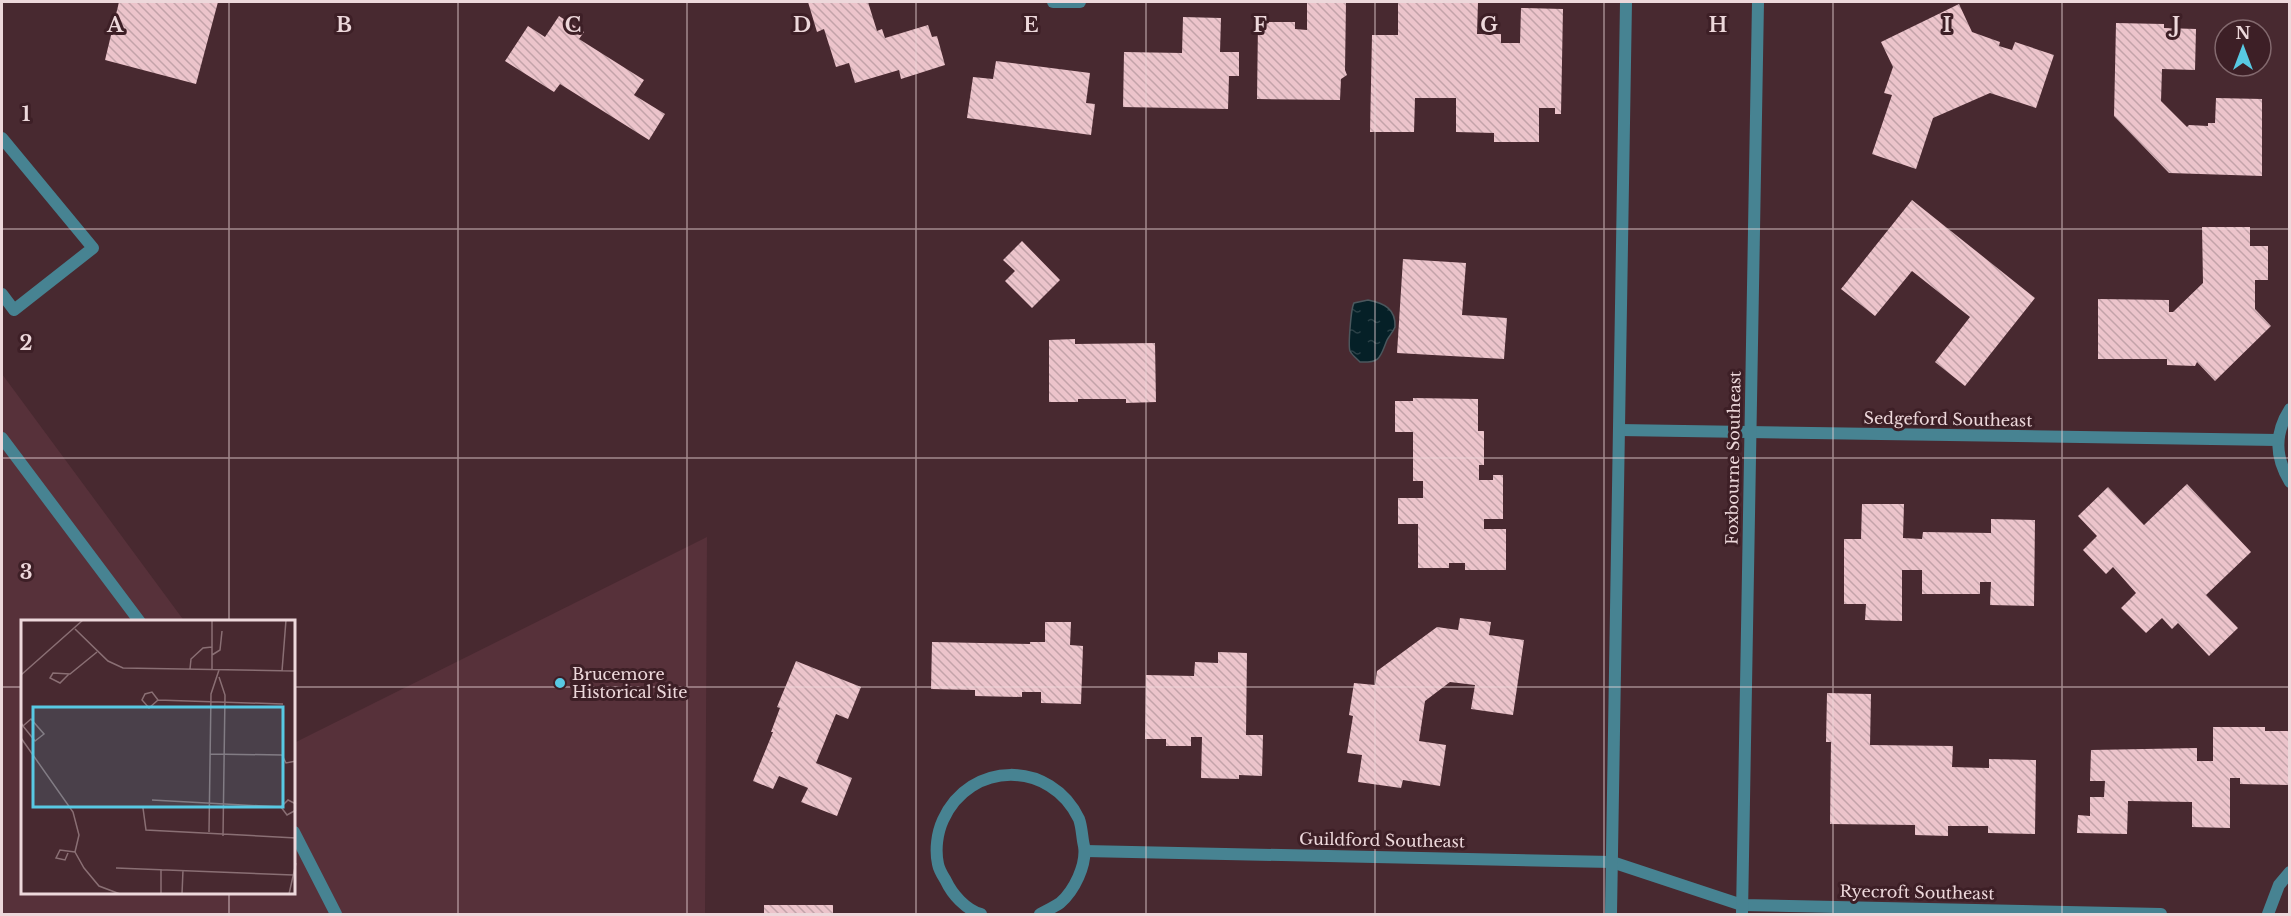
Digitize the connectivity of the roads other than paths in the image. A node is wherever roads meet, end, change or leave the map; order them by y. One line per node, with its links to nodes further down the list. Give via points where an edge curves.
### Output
1 (1053, 2): 2 (street)
2 (1080, 2)
3 (1626, 2): 8 (street)
4 (1758, 2): 9 (street, Foxbourne Southeast)
5 (2, 138): 6 (street, via 93,248 14,310)
6 (2, 294)
7 (2289, 410): 11 (street)
8 (1619, 430): 9 (street, Sedgeford Southeast); 16 (street)
9 (1750, 432): 11 (street, Sedgeford Southeast); 19 (street, Foxbourne Southeast)
10 (2, 438): 13 (street)
11 (2277, 440): 12 (street)
12 (2289, 482)
13 (138, 620)
14 (296, 836): 20 (street)
15 (1085, 851): 16 (street, Guildford Southeast); 21 (street, via 1080,820 1062,794 1035,778 1004,774 974,783 950,804 937,833 938,864 952,893); 22 (street, via 1078,879 1060,902)
16 (1612, 862): 18 (street, Guildford Southeast); 23 (street)
17 (2289, 872): 25 (street, via 2279,885)
18 (1676, 884): 19 (street, Ryecroft Southeast)
19 (1742, 910): 24 (street, Ryecroft Southeast)
20 (336, 915)
21 (981, 915)
22 (1040, 915)
23 (1611, 915)
24 (2161, 915)
25 (2268, 915)

